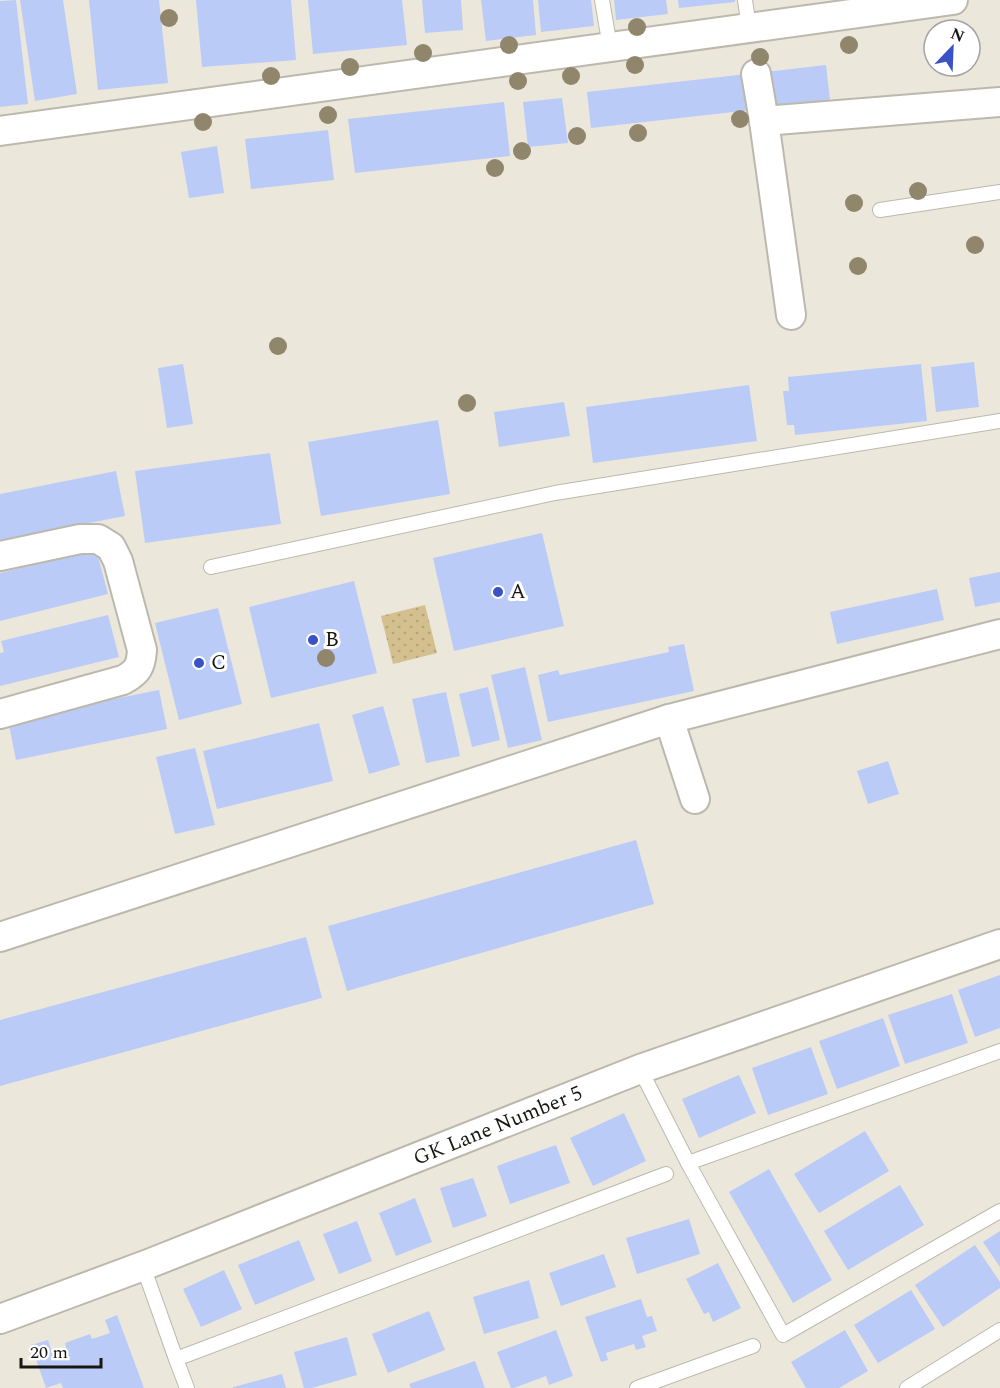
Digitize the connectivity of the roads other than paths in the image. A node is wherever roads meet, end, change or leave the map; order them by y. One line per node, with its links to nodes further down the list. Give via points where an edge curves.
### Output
1 (602, 0): 5 (lane)
2 (745, 0): 4 (lane)
3 (953, 0): 4 (street)
4 (749, 28): 5 (street)
5 (610, 47): 9 (street)
6 (756, 74): 8 (street)
7 (1000, 102): 8 (street)
8 (764, 121): 12 (street)
9 (0, 130)
10 (1000, 192): 11 (lane)
11 (880, 210)
12 (791, 315)
13 (1000, 421): 15 (lane, via 555,493)
14 (0, 556): 17 (street, via 80,538 98,539 111,547 142,650 134,674 123,680)
15 (211, 567)
16 (1000, 634): 18 (street)
17 (0, 714)
18 (669, 719): 19 (street); 20 (street)
19 (695, 799)
20 (0, 937)
21 (1000, 944): 23 (street, GK Lane Number 5)
22 (1000, 1051): 24 (lane)
23 (640, 1069): 24 (lane); 27 (street, GK Lane Number 5)
24 (688, 1163): 26 (lane, via 783,1335)
25 (666, 1174): 31 (lane)
26 (1000, 1211)
27 (143, 1266): 28 (street, GK Lane Number 5); 31 (lane)
28 (0, 1319)
29 (1000, 1330): 34 (lane)
30 (753, 1346): 33 (lane)
31 (176, 1359): 32 (lane)
32 (187, 1388)
33 (637, 1388)
34 (907, 1388)

